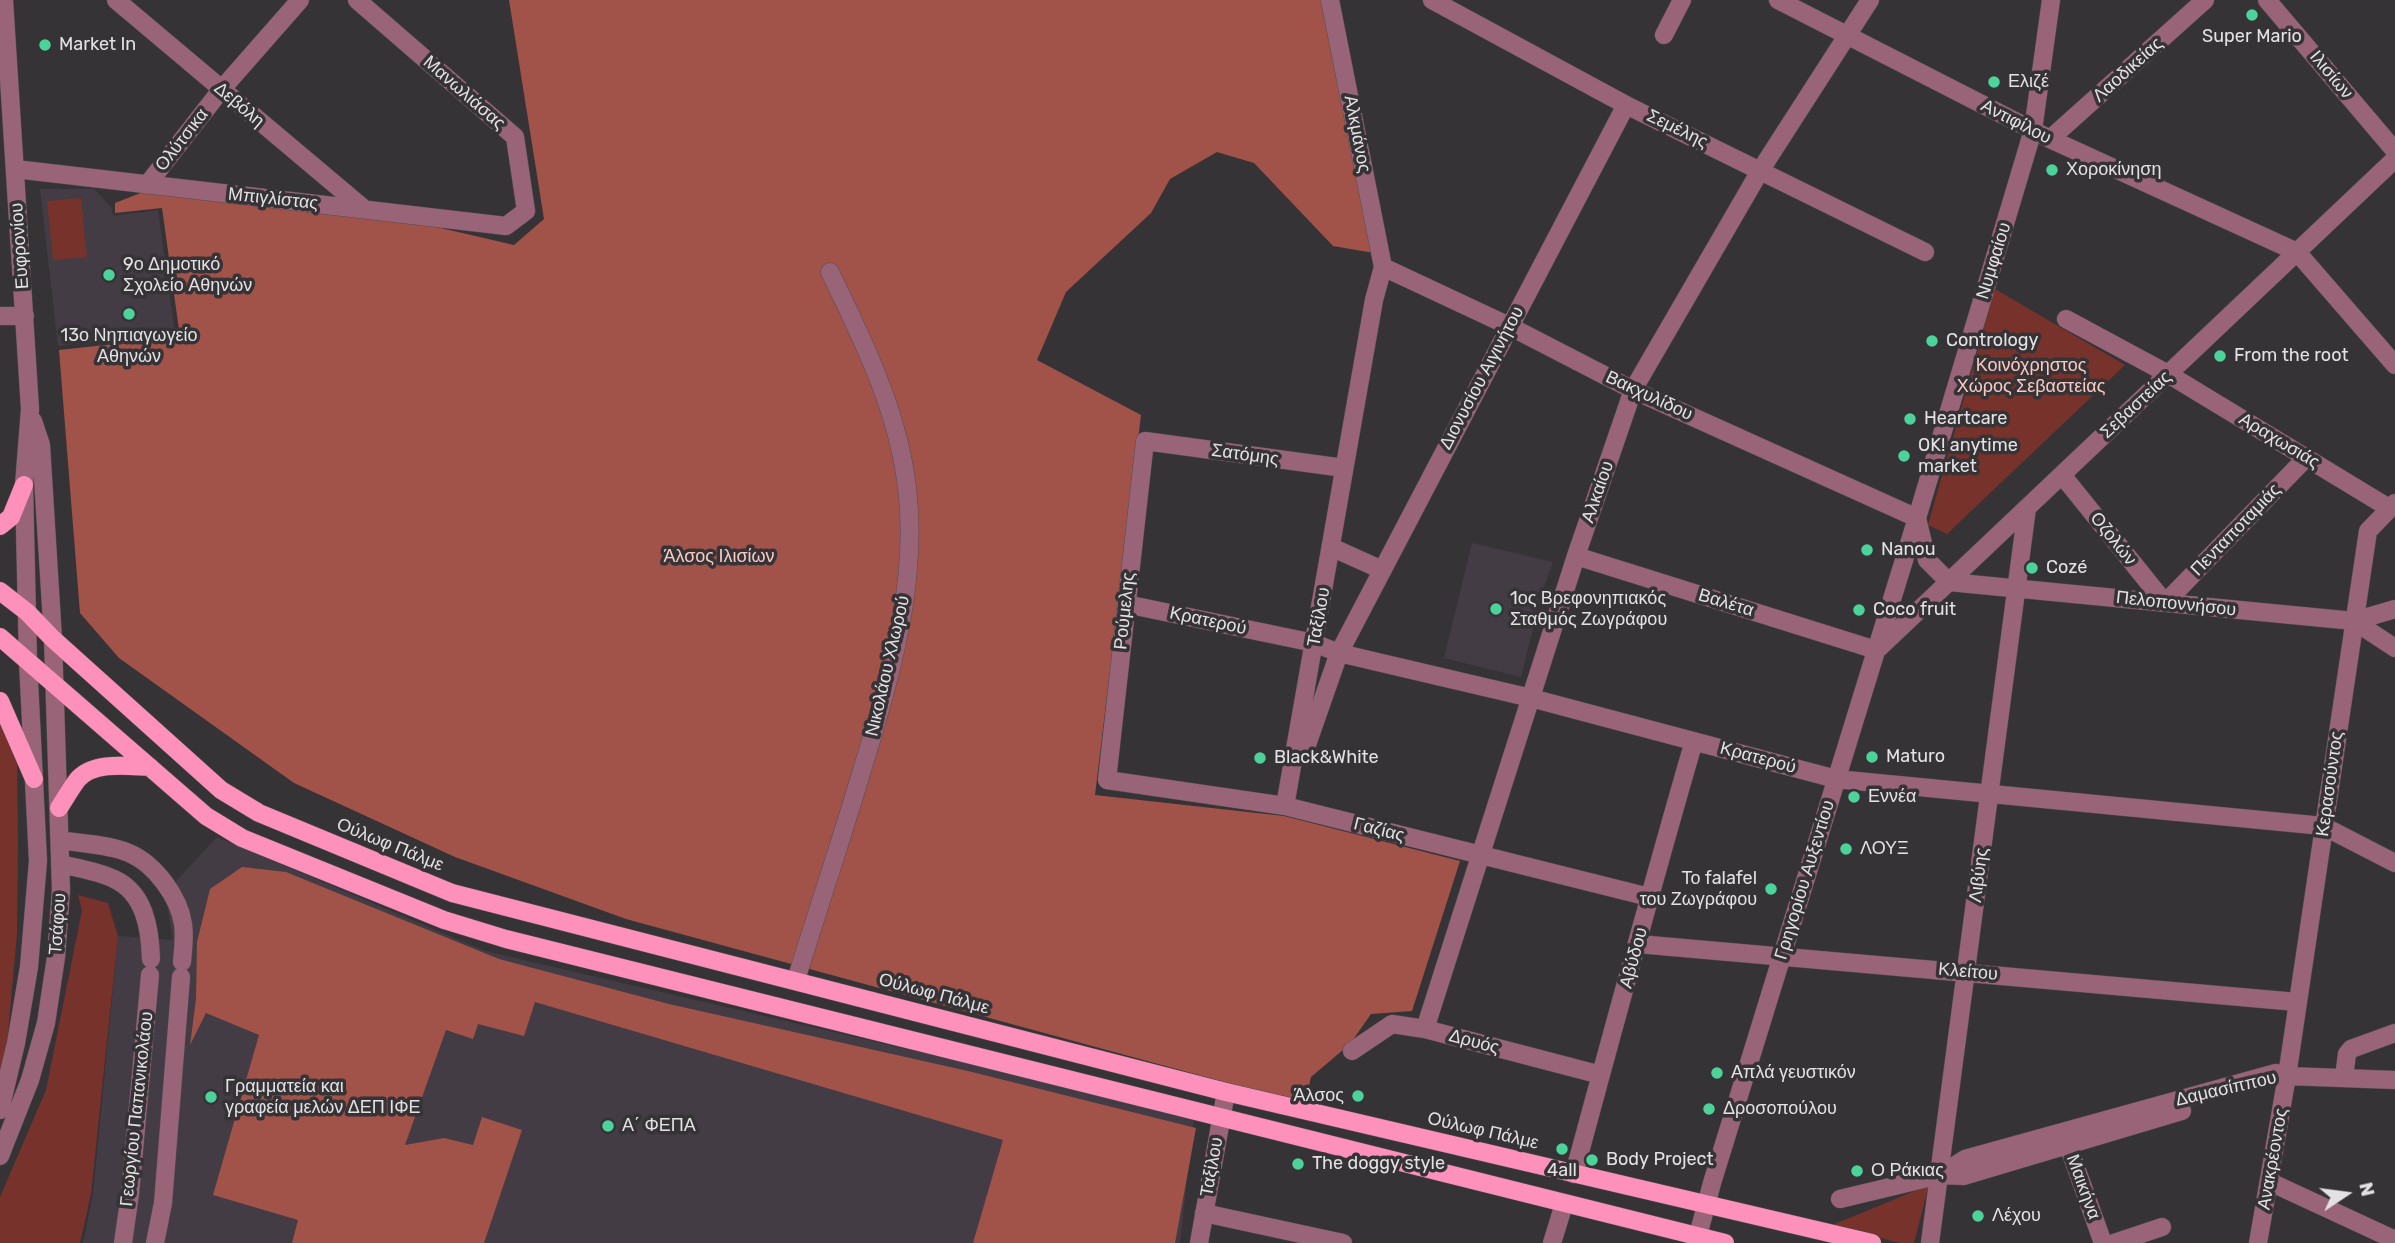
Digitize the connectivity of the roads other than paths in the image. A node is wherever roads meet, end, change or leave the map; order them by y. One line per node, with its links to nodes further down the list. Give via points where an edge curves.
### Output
1 (4, 0): 17 (street, Ευφρονίου)
2 (116, 0): 15 (street, Δεβόλη)
3 (300, 0): 15 (street, Ολύτσικα)
4 (357, 0): 26 (street, Μανωλιάσας, via 515,137)
5 (1331, 0): 29 (street, Αλκμάνος)
6 (1432, 0): 16 (street, Σεμέλης)
7 (1682, 0): 13 (street)
8 (1778, 0): 14 (street, Αντιφίλου)
9 (1870, 0): 14 (street, Αλκαίου)
10 (2052, 0): 18 (street, Νυμφαίου)
11 (2205, 0): 19 (street, Λαοδικείας)
12 (2267, 0): 20 (street, Ιλισίων)
13 (1664, 35)
14 (1846, 35): 18 (street, Αντιφίλου); 23 (street, Αλκαίου)
15 (221, 90): 24 (street, Ολύτσικα); 25 (street, Δεβόλη)
16 (1626, 105): 23 (street, Σεμέλης); 34 (street, Διονυσίου Αιγινήτου)
17 (6, 116): 22 (street, Ευφρονίου)
18 (2033, 130): 19 (street, Αντιφίλου); 46 (street, Νυμφαίου)
19 (2050, 139): 28 (street, Αντιφίλου)
20 (2395, 151)
21 (2395, 159): 28 (street, Σεβαστείας)
22 (15, 169): 24 (street, Μπιγλίστας); 32 (street, Ευφρονίου)
23 (1760, 171): 27 (street, Σεμέλης); 37 (street, Αλκαίου)
24 (148, 185): 25 (street, Μπιγλίστας)
25 (363, 208): 26 (street, Μπιγλίστας, via 506,226)
26 (526, 211)
27 (1925, 252)
28 (2297, 252): 35 (street); 36 (street, Σεβαστείας)
29 (1383, 267): 34 (street, Βακχυλίδου); 41 (street, Ταξίλου)
30 (830, 272): 86 (street, Νικολάου Χλωρού, via 890,411 906,480 908,568 886,693)
31 (0, 316): 32 (street)
32 (25, 316): 38 (street, Ευφρονίου)
33 (2066, 319): 36 (street)
34 (1510, 326): 37 (street, Βακχυλίδου); 50 (street, Διονυσίου Αιγινήτου)
35 (2395, 365)
36 (2168, 374): 40 (street, Αραχωσιάς); 42 (street, Σεβαστείας)
37 (1633, 390): 46 (street, Βακχυλίδου); 49 (street, Αλκαίου)
38 (30, 409): 43 (street, Ευφρονίου); 60 (street, Ευφρονίου, via 41,445)
39 (1145, 441): 41 (street, Σατόμης); 55 (street, Ρούμελης)
40 (2306, 458): 44 (street, Αραχωσιάς); 54 (street, Πενταποταμιάς)
41 (1345, 468): 48 (street, Ταξίλου)
42 (2062, 475): 45 (street, Σεβαστείας); 54 (street, Οζολών)
43 (24, 485): 47 (main road, via 11,517); 57 (street, Ευφρονίου)
44 (2392, 506): 58 (street, Κερασούντος, via 2368,531)
45 (2027, 508): 51 (street, Σεβαστείας); 52 (street, Λιβύης)
46 (1917, 518): 51 (street, via 1927,560); 63 (street, Γρηγορίου Αυξεντίου)
47 (0, 526)
48 (1331, 547): 50 (street); 61 (street, Ταξίλου)
49 (1576, 556): 63 (street, Βαλέτα); 67 (street, Αλκαίου)
50 (1382, 570): 64 (street, Διονυσίου Αιγινήτου)
51 (1949, 582): 52 (street, Πελοποννήσου); 63 (street, Σεβαστείας)
52 (2017, 588): 54 (street, Πελοποννήσου); 74 (street, Λιβύης)
53 (0, 591): 57 (main road, Ούλωφ Πάλμε)
54 (2165, 603): 58 (street, Πελοποννήσου)
55 (1126, 604): 61 (street, Κρατερού); 73 (street, Ρούμελης)
56 (2395, 609): 58 (street)
57 (27, 612): 60 (main road, Ούλωφ Πάλμε); 65 (street, Ευφρονίου)
58 (2354, 621): 62 (street, Πελοποννήσου); 77 (street, Κερασούντος)
59 (0, 637): 65 (main road)
60 (53, 639): 66 (street, Ευφρονίου); 86 (main road, Ούλωφ Πάλμε, via 221,790 260,813 452,893)
61 (1314, 643): 64 (street, Κρατερού); 75 (street, Ταξίλου)
62 (2395, 648)
63 (1877, 650): 72 (street, Γρηγορίου Αυξεντίου)
64 (1339, 653): 67 (street, Κρατερού); 75 (street, Ταξίλου)
65 (27, 661): 66 (main road); 71 (street, Τσάφου)
66 (53, 684): 70 (main road); 76 (street, Τσάφου)
67 (1531, 698): 69 (street, Κρατερού); 79 (street, Αλκαίου)
68 (0, 701): 71 (main road)
69 (1694, 741): 72 (street, Κρατερού); 82 (street, Αβύδου)
70 (150, 767): 76 (main road, via 93,770 79,777); 97 (main road, via 206,816 242,838 444,920)
71 (34, 779): 96 (street, Τσάφου, via 38,861 32,946)
72 (1836, 779): 74 (street, Κρατερού); 84 (street, Γρηγορίου Αυξεντίου)
73 (1107, 780): 75 (street, Γαζίας)
74 (1990, 794): 77 (street, Κρατερού); 85 (street, Λιβύης)
75 (1285, 806): 79 (street, Γαζίας)
76 (59, 808): 78 (street, Τσάφου)
77 (2323, 826): 80 (street, Κρατερού); 87 (street, Κερασούντος)
78 (60, 840): 81 (street, Τσάφου); 111 (street, Γεωργίου Παπανικολάου, via 131,854 153,870 180,909 184,927 181,970 165,1178)
79 (1481, 856): 82 (street, Γαζίας); 88 (street, Αλκαίου)
80 (2395, 863)
81 (60, 864): 99 (street, Τσάφου, via 56,957 46,1023); 110 (street, Γεωργίου Παπανικολάου, via 115,879 136,897 150,929)
82 (1649, 897): 83 (street, Αβύδου)
83 (1638, 944): 84 (street, Κλείτου); 91 (street, Αβύδου)
84 (1782, 956): 85 (street, Κλείτου); 105 (street, Γρηγορίου Αυξεντίου)
85 (1966, 972): 87 (street, Κλείτου); 101 (street, Λιβύης)
86 (796, 980): 95 (main road, Ούλωφ Πάλμε)
87 (2297, 1002): 92 (street, Κερασούντος)
88 (1424, 1029): 90 (street, Δρυός, via 1392,1024); 91 (street, Δρυός)
89 (2395, 1033): 93 (street, via 2351,1049)
90 (1352, 1051)
91 (1601, 1075): 100 (street, Αβύδου)
92 (2287, 1076): 93 (street, Δαμασίππου); 98 (street, Δαμασίππου, via 2276,1073); 102 (street, Ανακρέοντος)
93 (2344, 1077): 94 (street, Δαμασίππου)
94 (2395, 1080)
95 (1226, 1092): 97 (street, Ταξίλου); 100 (main road, Ούλωφ Πάλμε)
96 (0, 1111)
97 (1222, 1118): 104 (main road); 106 (street, Ταξίλου)
98 (2065, 1138): 101 (street, Δαμασίππου, via 1964,1176); 118 (street, Μαικήνα)
99 (0, 1156)
100 (1574, 1174): 105 (main road, Ούλωφ Πάλμε)
101 (1940, 1175): 103 (street, Δαμασίππου); 117 (street, Λιβύης)
102 (2270, 1182): 109 (street); 120 (street, Ανακρέοντος)
103 (1840, 1199)
104 (1564, 1203): 108 (main road); 114 (street)
105 (1706, 1206): 108 (street, Γρηγορίου Αυξεντίου); 116 (main road, Ούλωφ Πάλμε)
106 (1204, 1213): 112 (street, Ταξίλου); 113 (street)
107 (2162, 1227): 119 (street)
108 (1697, 1240): 115 (main road)
109 (2395, 1240)
110 (123, 1243)
111 (155, 1243)
112 (1199, 1243)
113 (1343, 1243)
114 (1552, 1243)
115 (1725, 1243)
116 (1872, 1243)
117 (1930, 1243)
118 (2103, 1243)
119 (2114, 1243)
120 (2258, 1243)

